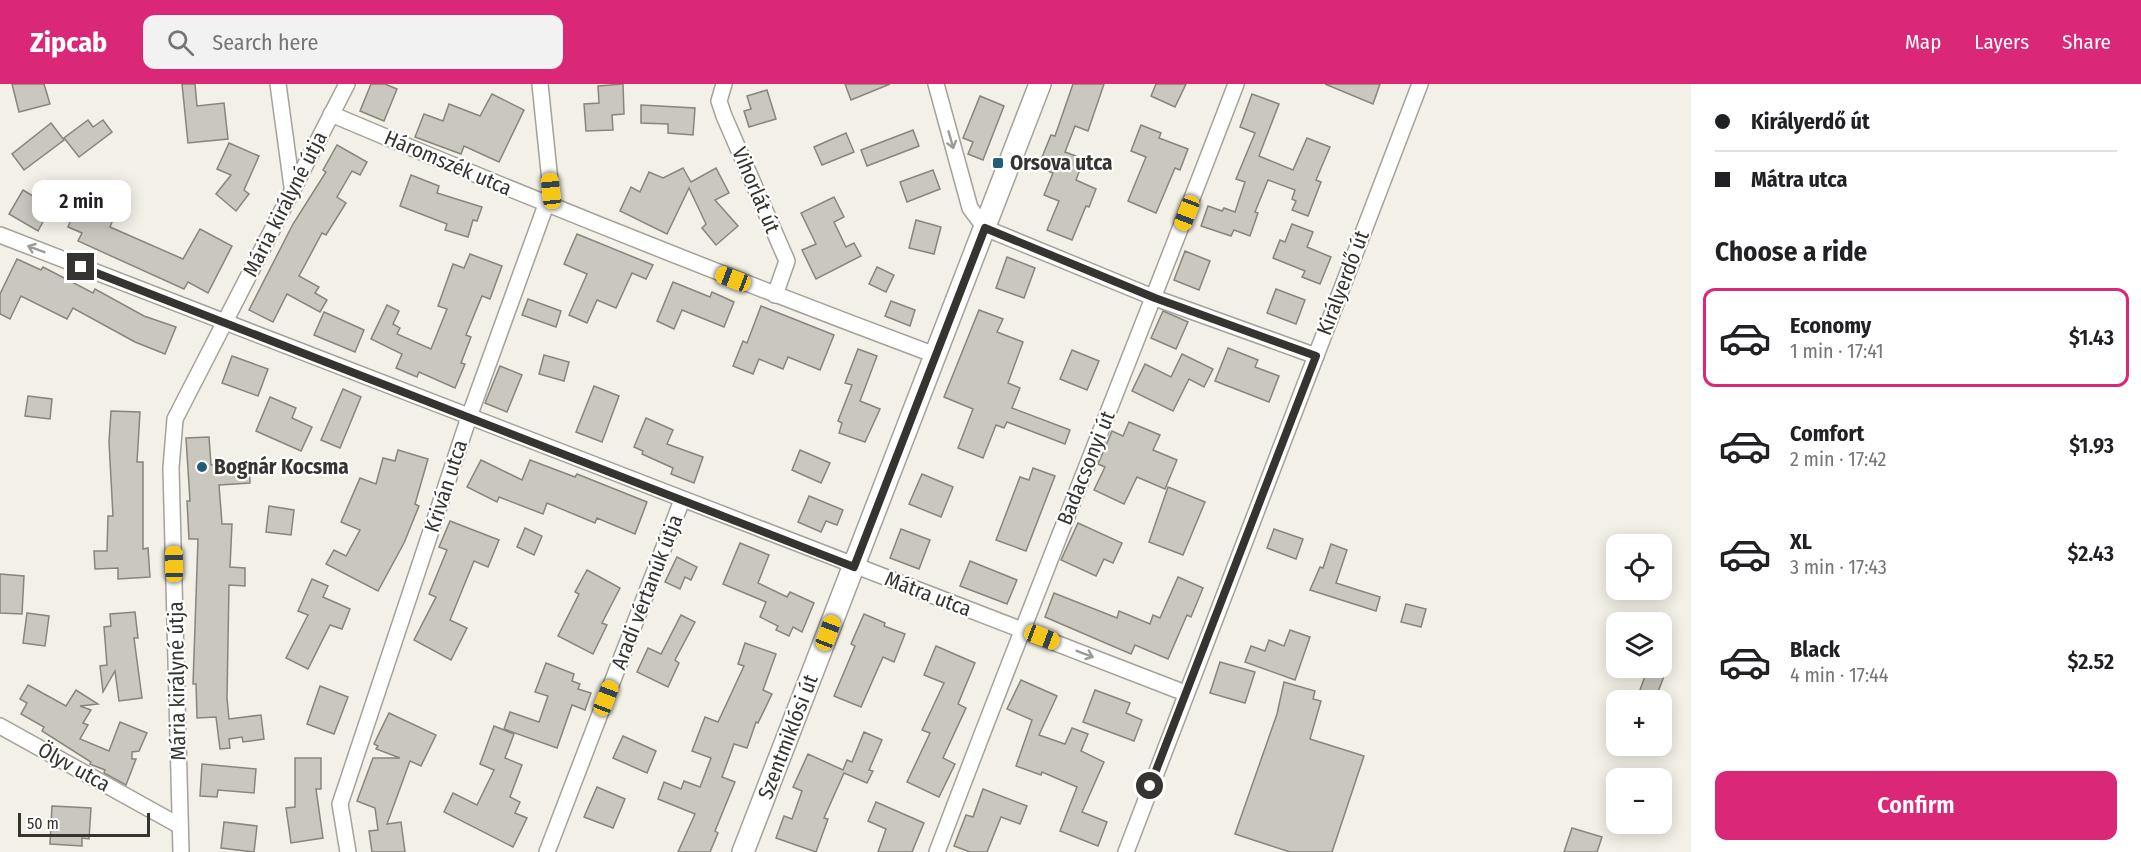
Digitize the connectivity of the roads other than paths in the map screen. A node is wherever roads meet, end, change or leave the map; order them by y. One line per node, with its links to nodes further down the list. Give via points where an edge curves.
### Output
1 (278, 84): 10 (street)
2 (347, 84): 9 (street, Mária királyné útja)
3 (540, 84): 11 (street, Kriván utca, via 551,191)
4 (724, 84): 14 (street, Vihorlát út, via 719,101 724,116 787,261)
5 (936, 84): 12 (street, one-way to 12, via 970,208)
6 (1040, 84): 12 (street, Szentmiklósi út)
7 (1236, 84): 15 (street, Badacsonyi út)
8 (1420, 84): 18 (street, Királyerdő út)
9 (331, 114): 10 (street, Mária királyné útja); 11 (street, Háromszék utca)
10 (292, 188): 16 (street, Mária királyné útja)
11 (547, 205): 14 (street, Háromszék utca); 19 (street, Kriván utca)
12 (985, 228): 15 (street); 17 (street, Szentmiklósi út)
13 (0, 235): 16 (street, Mátra utca, one-way to 13)
14 (775, 295): 17 (street, Háromszék utca)
15 (1155, 298): 18 (street); 22 (street, Badacsonyi út)
16 (224, 322): 19 (street, Mátra utca); 25 (street, Mária királyné útja, via 175,419 172,442)
17 (935, 355): 21 (street, Szentmiklósi út)
18 (1316, 356): 23 (street, Királyerdő út)
19 (469, 417): 20 (street, Mátra utca); 27 (street, Kriván utca, via 340,804)
20 (682, 500): 21 (street, Mátra utca); 28 (street, Aradi vértanúk útja)
21 (854, 567): 22 (street, Mátra utca); 29 (street, Szentmiklósi út)
22 (1021, 629): 23 (street, Mátra utca, one-way to 23); 30 (street, Badacsonyi út)
23 (1185, 693): 31 (street, Királyerdő út)
24 (0, 726): 25 (street, Ölyv utca)
25 (180, 826): 26 (street, Mária királyné útja)
26 (181, 852)
27 (348, 852)
28 (547, 852)
29 (743, 852)
30 (937, 852)
31 (1126, 852)

